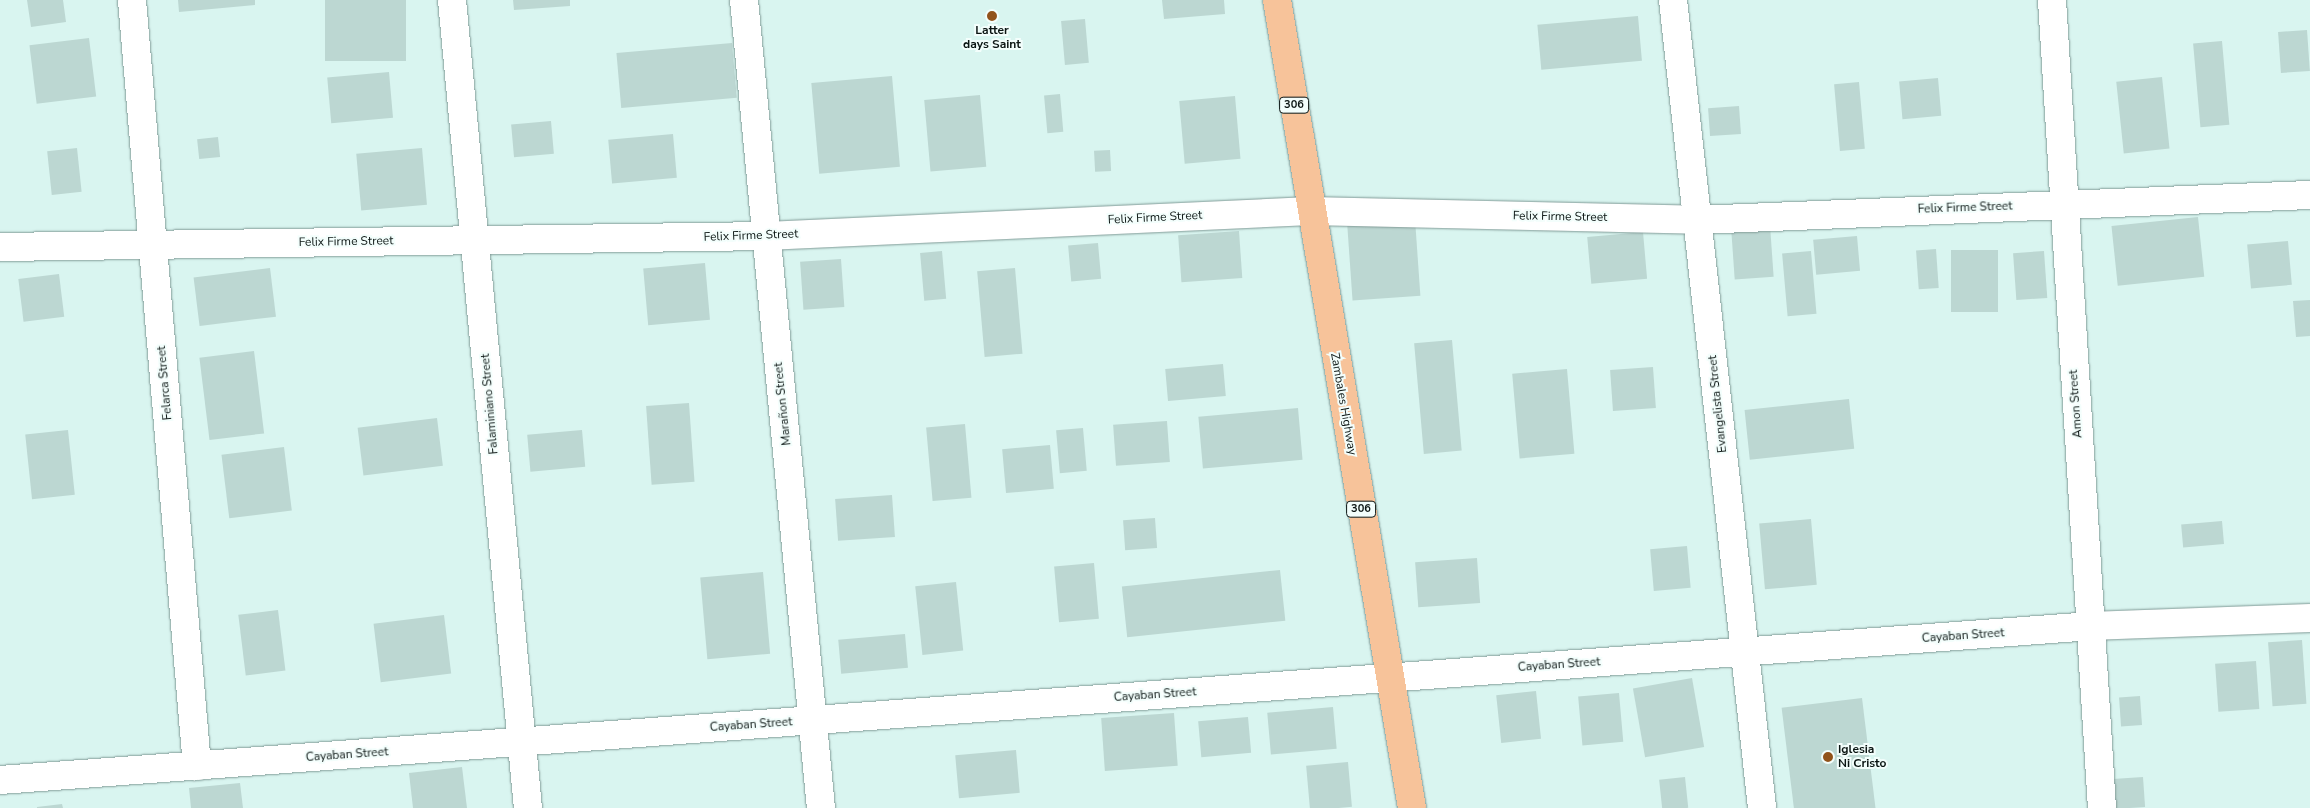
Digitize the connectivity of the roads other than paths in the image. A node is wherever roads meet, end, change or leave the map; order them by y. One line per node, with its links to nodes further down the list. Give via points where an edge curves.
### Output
1 (132, 0): 13 (street, Felarca Street)
2 (452, 0): 12 (street, Falaminiano Street)
3 (744, 0): 11 (street, Marañon Street)
4 (1278, 0): 9 (main road, Zambales Highway / 306)
5 (1673, 0): 10 (street, Evangelista Street)
6 (2052, 0): 8 (street, Amon Street)
7 (2310, 195): 8 (street, Felix Firme Street)
8 (2063, 204): 10 (street, Felix Firme Street); 16 (street, Amon Street)
9 (1310, 211): 10 (street, Felix Firme Street); 11 (street, Felix Firme Street); 18 (main road, Zambales Highway / 306)
10 (1697, 220): 17 (street, Evangelista Street)
11 (766, 236): 12 (street, Felix Firme Street); 19 (street, Marañon Street)
12 (475, 241): 13 (street, Felix Firme Street); 20 (street, Falaminiano Street)
13 (153, 244): 14 (street, Felix Firme Street); 21 (street, Felarca Street)
14 (0, 247)
15 (2310, 618): 16 (street, Cayaban Street)
16 (2090, 626): 17 (street, Cayaban Street); 27 (street, Amon Street)
17 (1745, 651): 18 (street, Cayaban Street); 26 (street, Evangelista Street)
18 (1389, 677): 19 (street, Cayaban Street); 25 (main road, Zambales Highway / 306)
19 (813, 720): 20 (street, Cayaban Street); 24 (street, Marañon Street)
20 (522, 742): 21 (street, Cayaban Street); 23 (street, Falaminiano Street)
21 (197, 766): 22 (street, Cayaban Street)
22 (0, 780)
23 (528, 808)
24 (821, 808)
25 (1412, 808)
26 (1762, 808)
27 (2102, 808)

